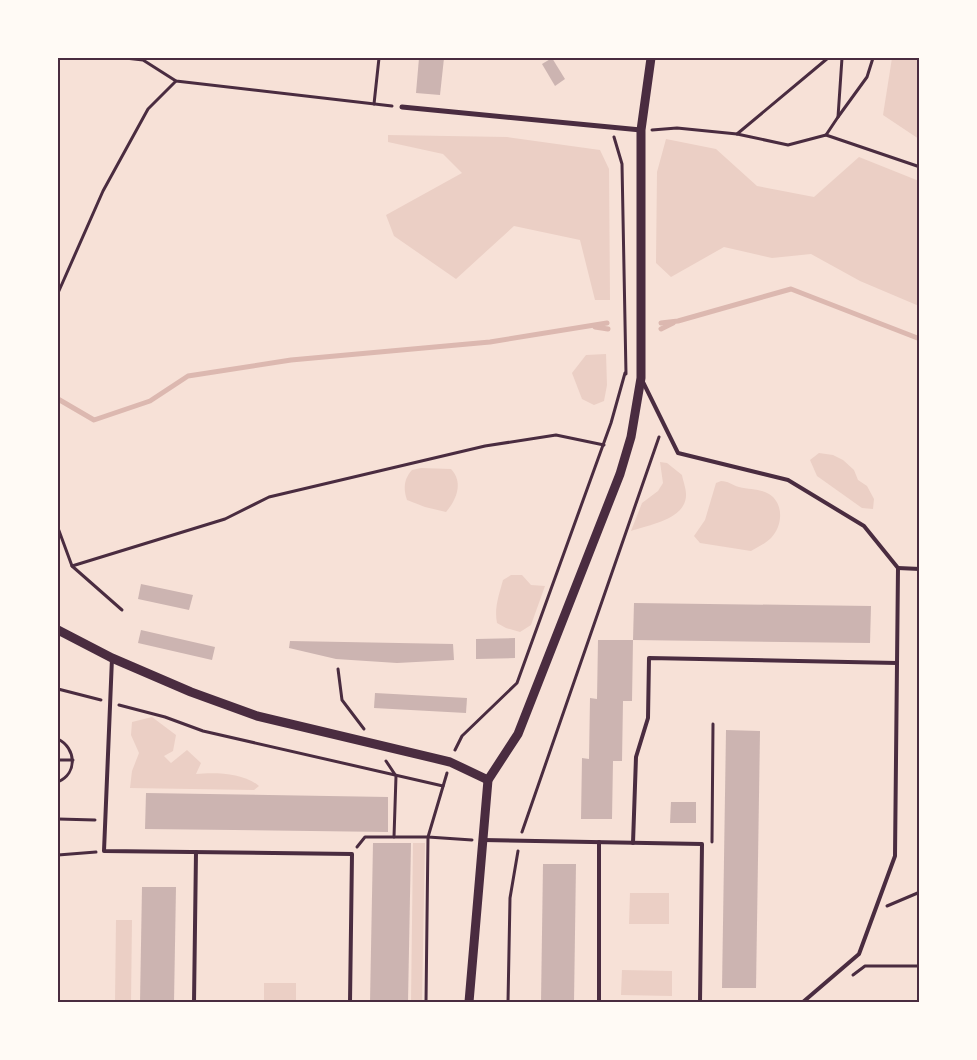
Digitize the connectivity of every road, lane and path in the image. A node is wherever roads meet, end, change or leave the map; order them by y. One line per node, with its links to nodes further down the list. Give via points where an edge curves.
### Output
1 (125, 58): 7 (path, via 143,60)
2 (379, 58): 8 (path)
3 (650, 58): 12 (street)
4 (828, 58): 13 (path)
5 (842, 58): 10 (path)
6 (873, 58): 10 (path, via 867,77)
7 (176, 81): 8 (path); 16 (path, via 148,109 103,191)
8 (374, 104): 9 (path)
9 (402, 107): 11 (street)
10 (838, 117): 14 (path)
11 (611, 127): 12 (street); 17 (path, via 622,164)
12 (642, 130): 13 (path, via 677,128); 18 (street)
13 (737, 134): 14 (path, via 788,145)
14 (826, 135): 15 (path)
15 (920, 167)
16 (58, 293)
17 (625, 373): 18 (path); 20 (path)
18 (641, 378): 19 (lane); 40 (street, via 632,437 620,474 518,734)
19 (663, 424): 23 (lane, via 678,453 788,480 864,526); 47 (path, via 522,827)
20 (604, 445): 22 (path, via 556,435 476,448 269,496 224,519); 34 (path, via 517,683)
21 (58, 528): 22 (path)
22 (72, 566): 25 (path)
23 (898, 568): 24 (lane); 28 (lane)
24 (920, 569)
25 (122, 610)
26 (58, 630): 27 (street)
27 (112, 658): 31 (lane); 36 (street, via 256,716)
28 (897, 663): 49 (lane, via 649,658 648,718 636,757); 55 (lane, via 895,856)
29 (338, 669): 36 (path, via 342,700)
30 (58, 689): 31 (path)
31 (110, 703): 39 (path, via 204,731); 43 (lane)
32 (713, 724): 33 (path)
33 (713, 732)
34 (462, 736)
35 (58, 739): 38 (path, via 69,747)
36 (376, 744): 39 (path); 40 (street, via 450,762)
37 (58, 760): 38 (path)
38 (73, 760): 41 (path, via 71,770)
39 (396, 776): 44 (path); 45 (path, via 443,786)
40 (488, 780): 46 (street)
41 (58, 782)
42 (58, 819): 43 (path)
43 (106, 820): 50 (lane)
44 (394, 837): 45 (path); 52 (path, via 364,837)
45 (428, 837): 46 (path); 60 (path)
46 (483, 840): 47 (lane); 61 (street)
47 (520, 841): 48 (lane); 62 (path, via 510,898)
48 (599, 842): 49 (lane); 63 (lane)
49 (633, 843): 64 (lane, via 702,844)
50 (104, 851): 51 (lane); 53 (path)
51 (196, 852): 52 (lane); 58 (lane)
52 (352, 854): 59 (lane)
53 (58, 855)
54 (920, 892): 55 (path)
55 (875, 912): 65 (lane, via 859,954)
56 (920, 966): 57 (path, via 865,966)
57 (851, 976)
58 (194, 1002)
59 (350, 1002)
60 (426, 1002)
61 (468, 1002)
62 (508, 1002)
63 (599, 1002)
64 (700, 1002)
65 (803, 1002)

